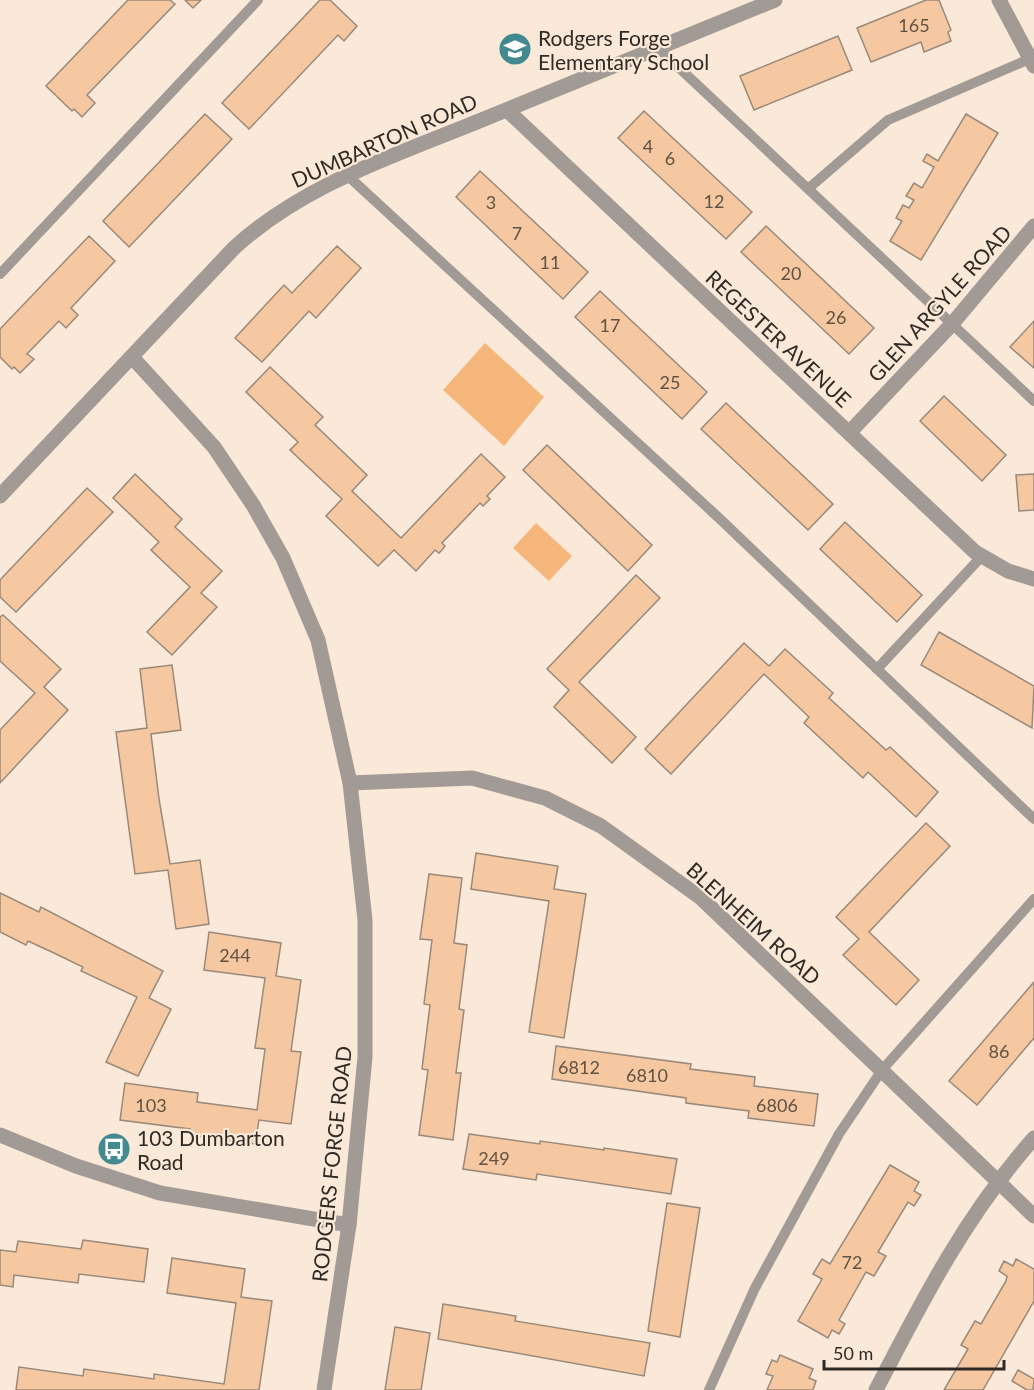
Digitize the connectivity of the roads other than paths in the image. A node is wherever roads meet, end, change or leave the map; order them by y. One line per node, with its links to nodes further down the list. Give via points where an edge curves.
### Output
1 (258, 0): 10 (lane)
2 (776, 0): 4 (street, DUMBARTON ROAD)
3 (999, 0): 5 (street)
4 (658, 48): 6 (street, DUMBARTON ROAD); 8 (lane)
5 (1033, 60): 8 (lane, via 888,120)
6 (507, 110): 7 (street, DUMBARTON ROAD); 14 (street, REGESTER AVENUE)
7 (347, 175): 12 (street, DUMBARTON ROAD, via 300,198 254,230); 18 (lane, via 624,429)
8 (808, 188): 11 (lane)
9 (1034, 226): 11 (street, GLEN ARGYLE ROAD)
10 (0, 274)
11 (952, 324): 13 (lane); 14 (street, GLEN ARGYLE ROAD)
12 (132, 357): 15 (street, DUMBARTON ROAD); 19 (street, RODGERS FORGE ROAD, via 214,447 254,505 283,558 318,640)
13 (1034, 401)
14 (849, 433): 16 (street, REGESTER AVENUE)
15 (0, 496)
16 (982, 556): 17 (street, REGESTER AVENUE, via 1008,571); 18 (lane)
17 (1034, 579)
18 (877, 669): 20 (lane)
19 (350, 783): 22 (street, BLENHEIM ROAD, via 472,778 545,798 601,826 701,898); 27 (street, RODGERS FORGE ROAD, via 365,920 365,1057)
20 (1034, 819)
21 (1034, 899): 22 (lane)
22 (882, 1071): 25 (street, BLENHEIM ROAD); 29 (lane, via 839,1134 794,1214 755,1287)
23 (0, 1135): 27 (street, via 76,1166 160,1193)
24 (1034, 1138): 25 (street)
25 (997, 1180): 26 (street, BLENHEIM ROAD); 30 (street, via 931,1282)
26 (1034, 1216)
27 (349, 1225): 28 (street, RODGERS FORGE ROAD)
28 (324, 1390)
29 (709, 1390)
30 (876, 1390)

